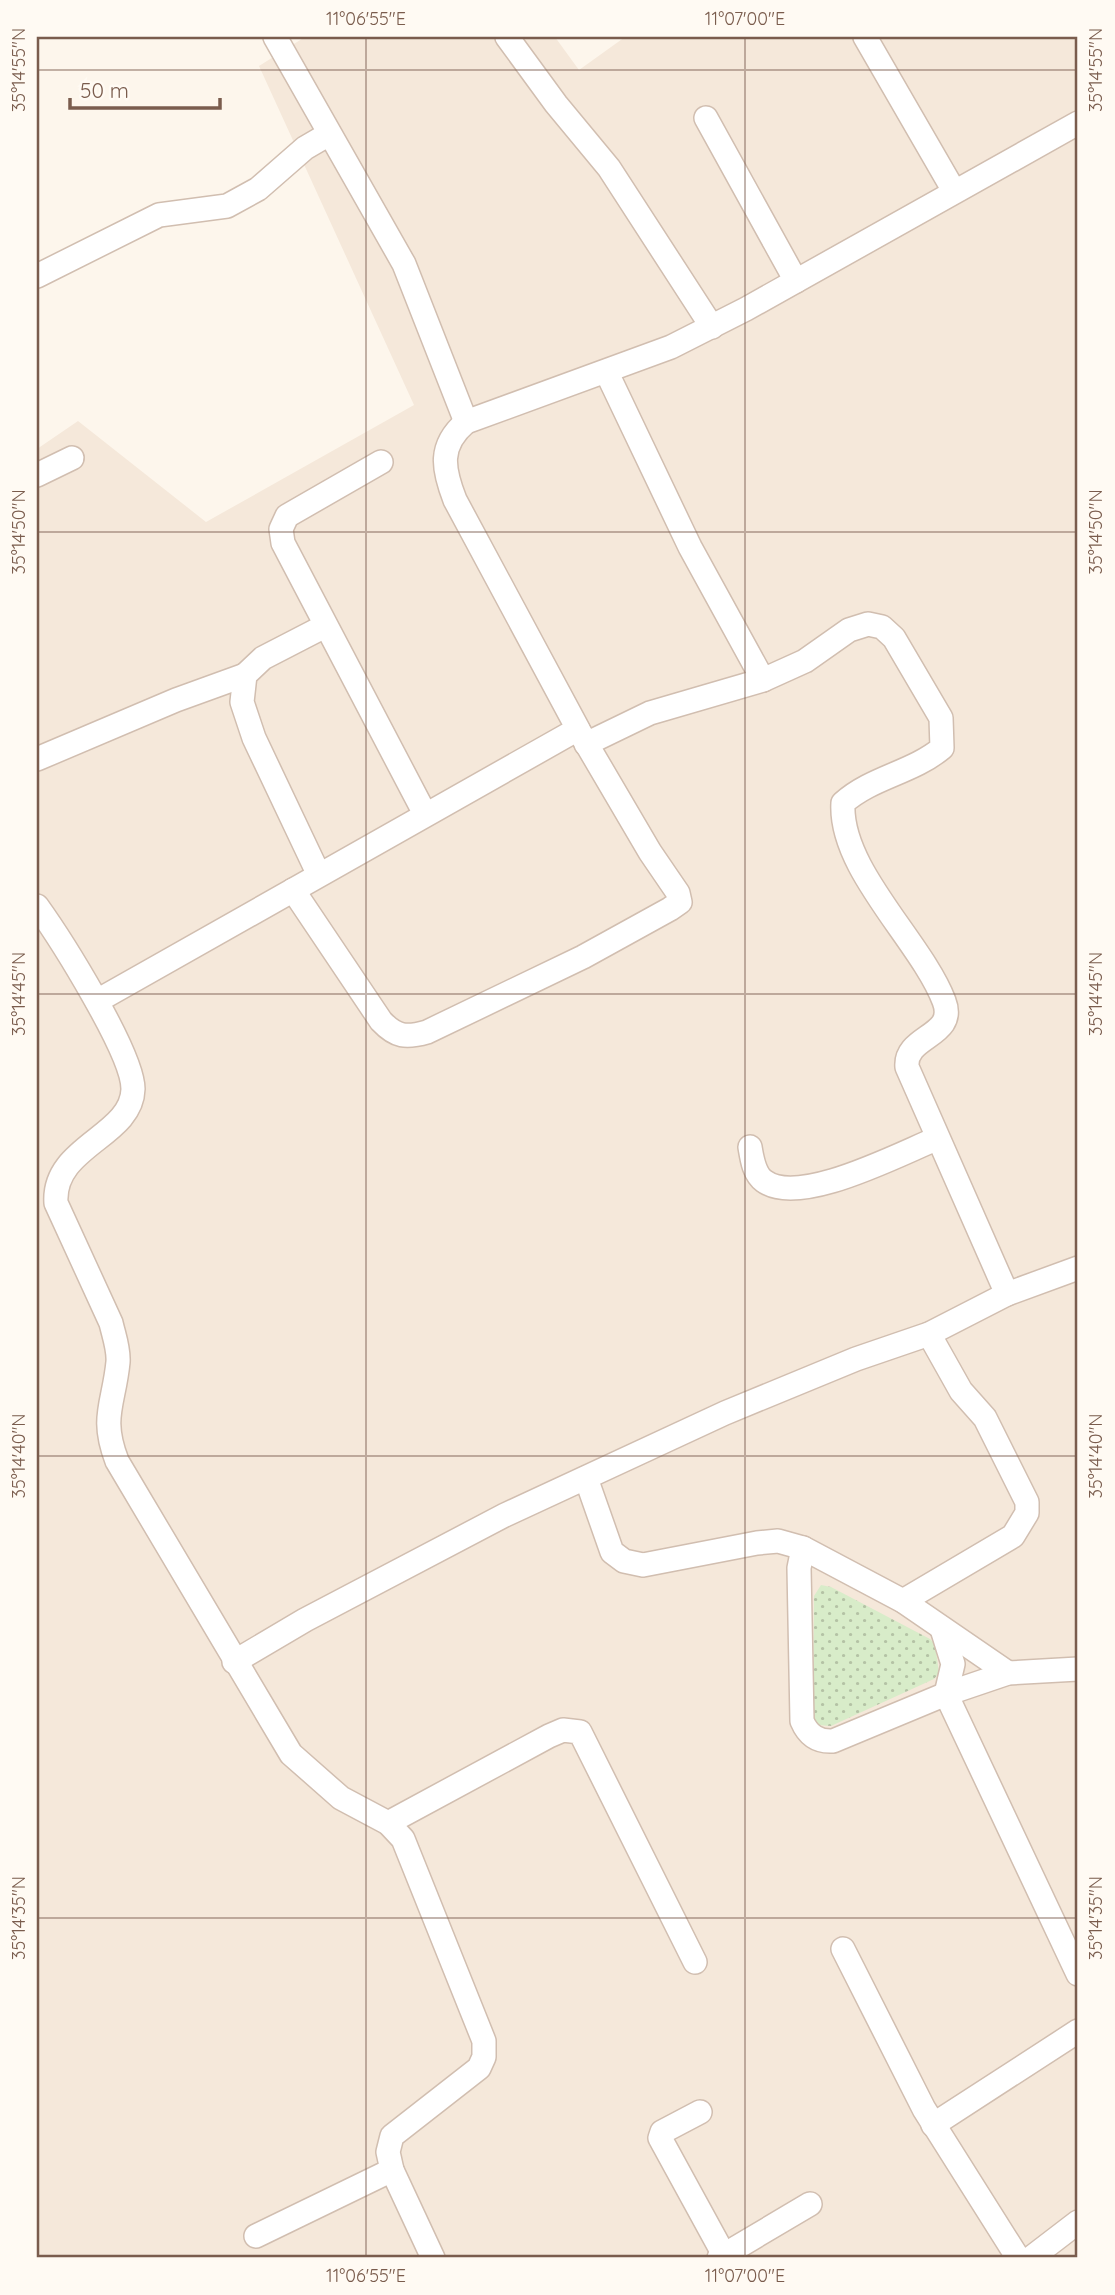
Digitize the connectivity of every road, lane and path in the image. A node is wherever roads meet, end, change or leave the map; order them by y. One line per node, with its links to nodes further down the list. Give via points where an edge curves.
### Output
1 (275, 37): 6 (street)
2 (507, 37): 10 (street, via 609,168)
3 (865, 37): 7 (street)
4 (706, 118): 9 (street)
5 (1078, 123): 7 (street)
6 (329, 134): 8 (street, via 227,206 159,215); 12 (street, via 404,264)
7 (954, 191): 9 (street)
8 (37, 276)
9 (796, 281): 10 (street)
10 (712, 327): 11 (street)
11 (607, 373): 12 (street); 18 (street, via 690,547)
12 (466, 422): 19 (street, via 446,445 447,481)
13 (72, 458): 15 (street)
14 (381, 462): 16 (street, via 286,516 281,529 283,542)
15 (37, 475)
16 (325, 626): 17 (street, via 263,658); 21 (street)
17 (245, 675): 20 (street); 22 (street, via 242,702 254,737)
18 (763, 680): 19 (street); 26 (street, via 805,661 849,630 868,624 882,627 894,638 941,718 942,748 927,761 859,788 843,803 842,821 883,903 944,1001 945,1022 906,1057)
19 (582, 736): 21 (street); 23 (street, via 680,902 583,957 427,1032 410,1037 394,1034)
20 (37, 760)
21 (425, 814): 22 (street)
22 (318, 873): 23 (street)
23 (293, 890): 25 (street)
24 (37, 906): 25 (street)
25 (97, 1001): 28 (street, via 128,1067 133,1090 116,1122)
26 (936, 1139): 27 (street, via 823,1184 793,1189 777,1188 762,1180); 30 (street)
27 (750, 1147)
28 (46, 1181): 36 (street, via 111,1323 118,1361 107,1420 117,1461)
29 (1078, 1268): 30 (street)
30 (1007, 1294): 31 (street)
31 (929, 1334): 32 (street, via 725,1413); 34 (street, via 961,1391 985,1418 1027,1502 1027,1513 1013,1536)
32 (586, 1478): 33 (street, via 612,1552 624,1561 643,1565 778,1541); 36 (street, via 317,1613)
33 (803, 1548): 34 (street); 39 (street, via 799,1568 805,1729 818,1739 833,1741)
34 (903, 1601): 35 (street)
35 (942, 1629): 38 (street); 39 (street, via 953,1664)
36 (234, 1662): 40 (street, via 291,1754 341,1798)
37 (1078, 1669): 38 (street)
38 (1009, 1674): 39 (street)
39 (946, 1694): 43 (street)
40 (388, 1822): 42 (street, via 549,1736 571,1729 580,1732); 47 (street, via 402,1839 484,2041 479,2068 393,2136 388,2152)
41 (843, 1949): 46 (street)
42 (695, 1962)
43 (1078, 1974)
44 (1078, 2031): 46 (street)
45 (699, 2112): 51 (street, via 662,2132 660,2138)
46 (933, 2125): 53 (street)
47 (393, 2170): 50 (street); 52 (street)
48 (810, 2204): 51 (street)
49 (1078, 2222): 54 (street)
50 (256, 2236)
51 (722, 2257)
52 (433, 2258)
53 (1018, 2258)
54 (1031, 2258)

